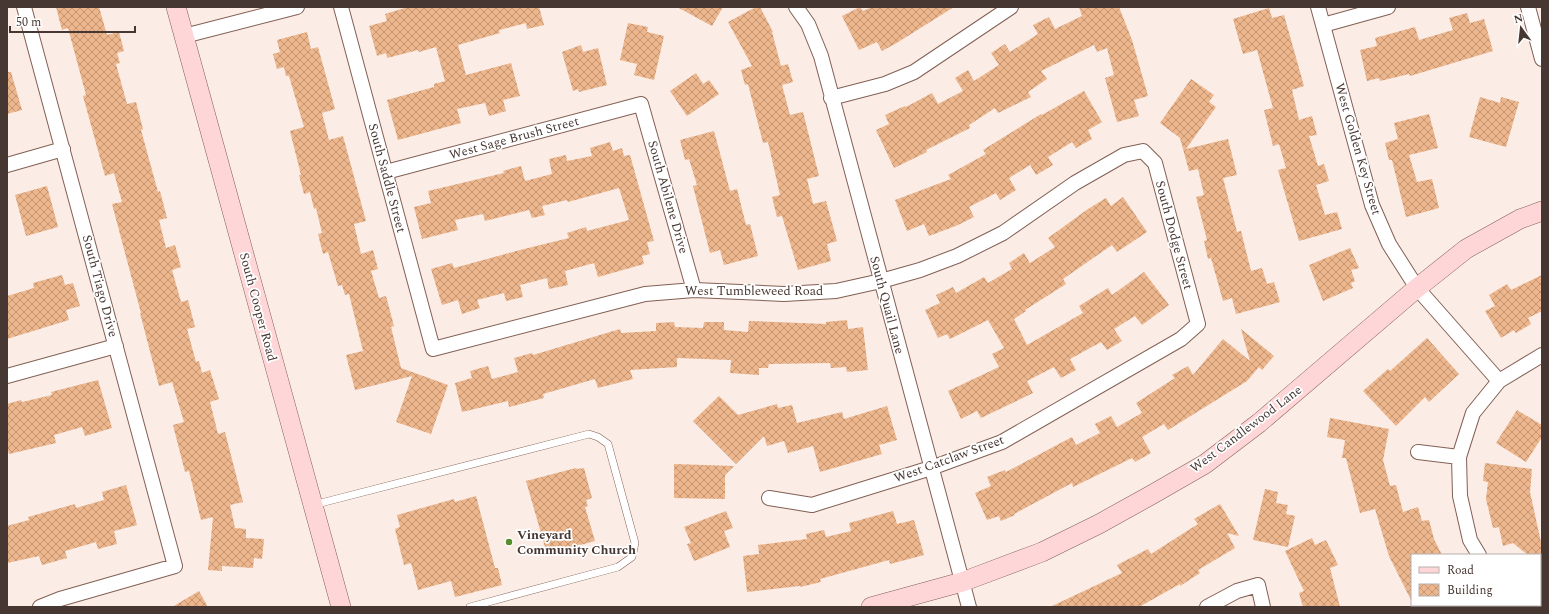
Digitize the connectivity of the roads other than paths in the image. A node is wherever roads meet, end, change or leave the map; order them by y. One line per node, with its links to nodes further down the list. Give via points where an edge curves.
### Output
1 (24, 7): 15 (street, South Tiago Drive)
2 (176, 7): 11 (street, South Cooper Road)
3 (297, 7): 11 (street)
4 (341, 7): 18 (street, South Saddle Street)
5 (796, 7): 13 (street, South Quail Lane, via 808,24 821,56)
6 (1010, 7): 13 (street, via 914,72 884,84)
7 (1318, 7): 10 (street, West Golden Key Street)
8 (1388, 7): 10 (street)
9 (1528, 7): 12 (street)
10 (1323, 25): 21 (street, West Golden Key Street, via 1372,205 1389,244)
11 (184, 36): 33 (street, South Cooper Road)
12 (1542, 59)
13 (831, 98): 20 (street, South Quail Lane)
14 (642, 104): 18 (street, West Sage Brush Street); 22 (street, South Abilene Drive)
15 (63, 149): 17 (street); 24 (street, South Tiago Drive)
16 (1143, 150): 20 (street, West Tumbleweed Road, via 1124,155 1075,183 1003,233 957,256); 23 (street, South Dodge Street, via 1155,163)
17 (7, 165)
18 (386, 172): 25 (street, South Saddle Street)
19 (1542, 211): 21 (street, West Candlewood Lane, via 1466,249)
20 (881, 281): 22 (street, West Tumbleweed Road, via 836,291 784,294); 31 (street, South Quail Lane)
21 (1417, 288): 28 (street, West Golden Key Street); 35 (street, West Candlewood Lane, via 1259,423 1205,464 1099,524 1042,552)
22 (694, 290): 25 (street, West Tumbleweed Road, via 645,294)
23 (1198, 324): 31 (street, West Catclaw Street, via 1181,339 1002,442)
24 (116, 346): 27 (street); 36 (street, South Tiago Drive, via 175,566)
25 (434, 349)
26 (1542, 355): 28 (street)
27 (7, 376)
28 (1499, 381): 30 (street, via 1473,413)
29 (1418, 452): 30 (street)
30 (1458, 457): 34 (street, via 1460,496 1470,540)
31 (931, 468): 32 (street, West Catclaw Street, via 812,505); 35 (street, South Quail Lane)
32 (769, 498)
33 (313, 505): 37 (street, South Cooper Road); 38 (lane, via 589,434 608,444 635,543 632,557 618,567)
34 (1478, 554)
35 (962, 582): 39 (street, West Candlewood Lane); 40 (street, South Quail Lane)
36 (40, 607)
37 (341, 607)
38 (470, 607)
39 (871, 607)
40 (969, 607)
41 (1207, 607): 42 (street, via 1237,591 1258,585)
42 (1263, 607)

